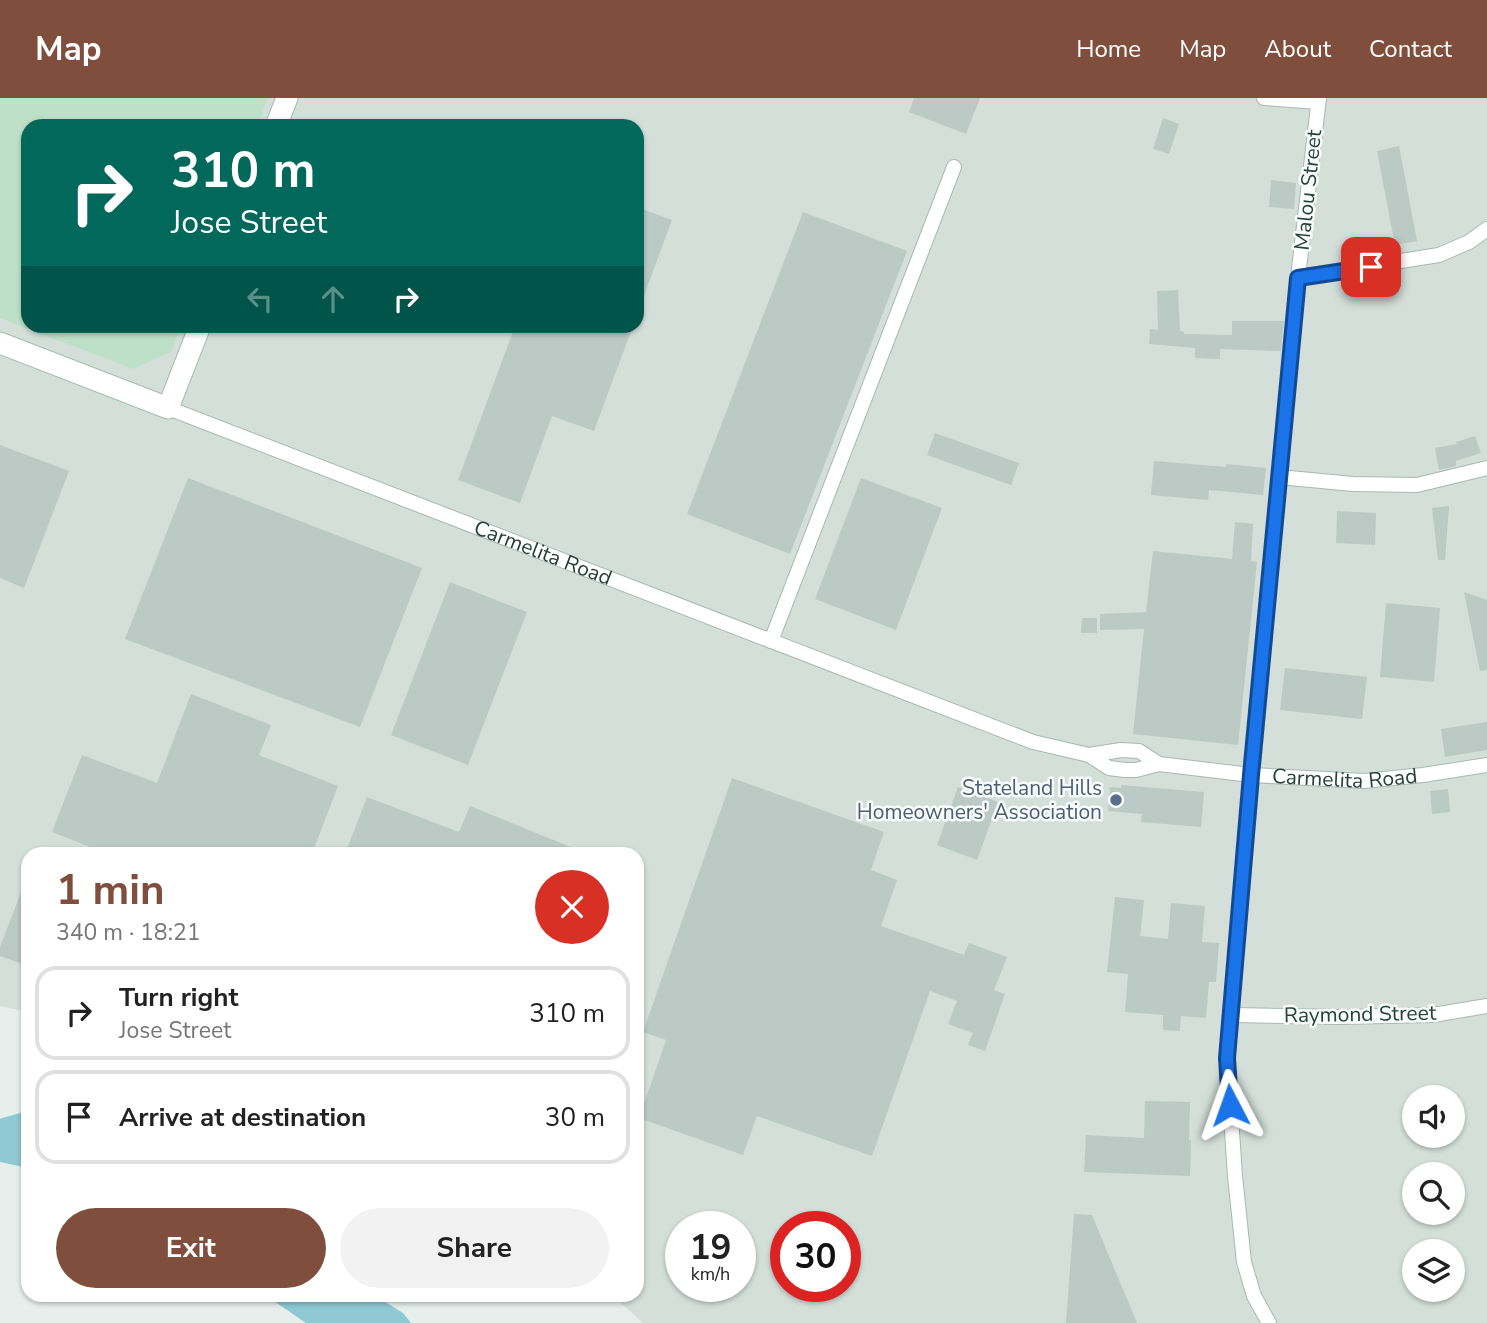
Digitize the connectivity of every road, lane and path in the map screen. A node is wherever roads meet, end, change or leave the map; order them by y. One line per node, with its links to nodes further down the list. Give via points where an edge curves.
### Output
1 (287, 98): 4 (street)
2 (1264, 98): 3 (street)
3 (1318, 100): 7 (street, Malou Street)
4 (279, 119)
5 (954, 167): 13 (street)
6 (1487, 229): 7 (street, via 1439,255)
7 (1298, 278): 12 (street, Malou Street)
8 (197, 333): 10 (street)
9 (0, 343): 10 (street, Carmelita Road)
10 (168, 408): 13 (street, Carmelita Road)
11 (1487, 468): 12 (street, via 1417,485)
12 (1279, 477): 15 (street, Malou Street)
13 (771, 641): 15 (street, Carmelita Road, via 1033,742 1089,755 1109,768 1136,770 1158,764)
14 (1487, 765): 15 (street, Carmelita Road, via 1364,781)
15 (1251, 775): 17 (street, Malou Street)
16 (1487, 1006): 17 (street, Raymond Street, via 1433,1015)
17 (1232, 1015): 18 (street, Malou Street, via 1227,1058 1244,1262 1254,1296)
18 (1269, 1323)

